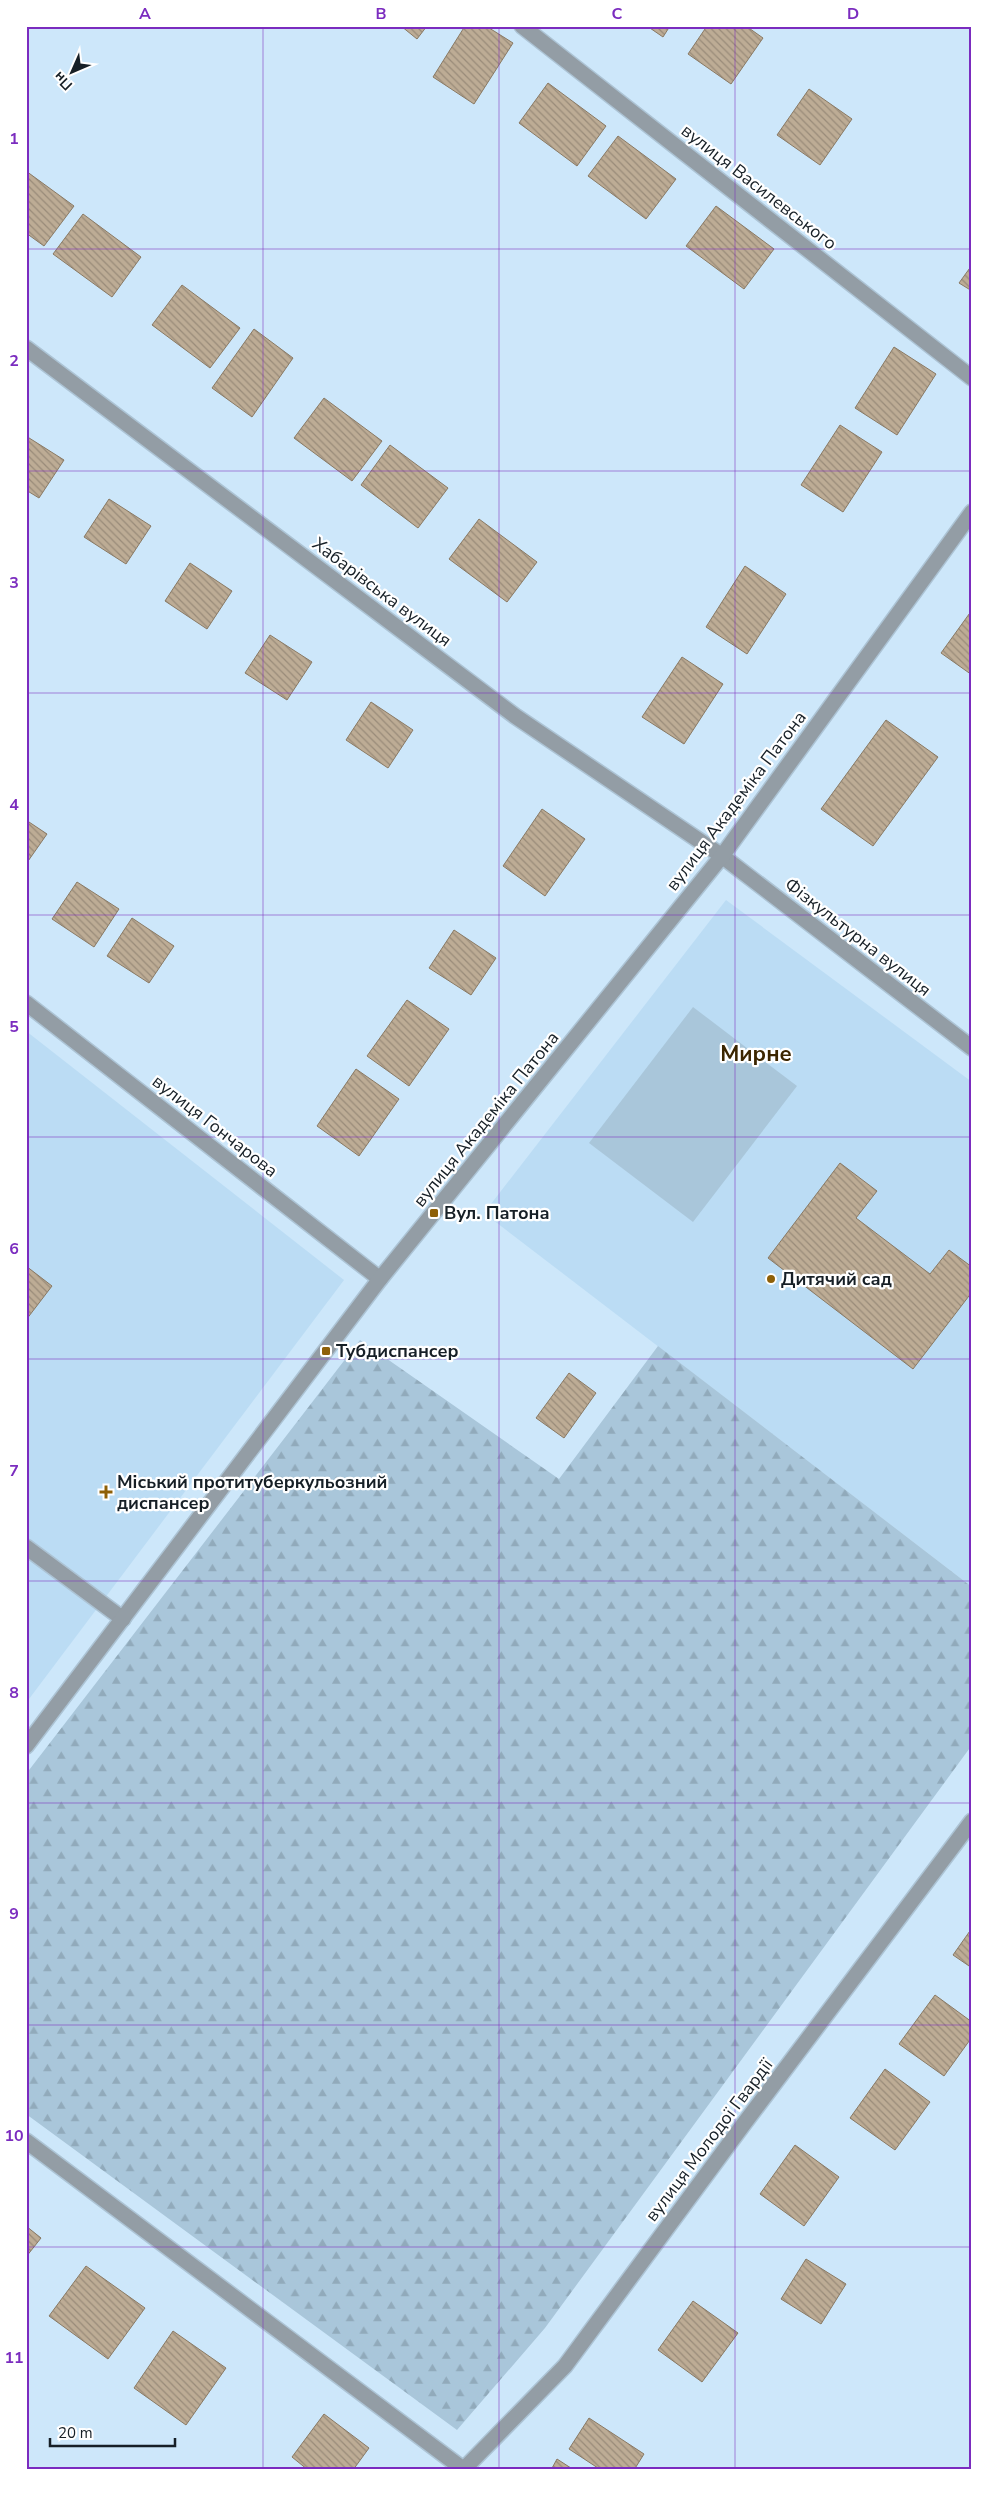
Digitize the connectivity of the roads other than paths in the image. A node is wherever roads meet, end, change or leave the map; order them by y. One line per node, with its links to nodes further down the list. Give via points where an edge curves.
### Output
1 (522, 26): 3 (street, вулиця Василевського)
2 (26, 348): 5 (street, Хабарівська вулиця, via 515,716)
3 (972, 378)
4 (972, 512): 5 (street, вулиця Академіка Патона)
5 (722, 856): 7 (street, Фізкультурна вулиця); 8 (street, вулиця Академіка Патона)
6 (26, 1003): 8 (street, вулиця Гончарова)
7 (972, 1048)
8 (380, 1279): 10 (street, вулиця Академіка Патона)
9 (26, 1547): 10 (street)
10 (123, 1619): 11 (street, вулиця Академіка Патона)
11 (26, 1746)
12 (972, 1821): 14 (street, вулиця Молодої Гвардії, via 565,2366)
13 (26, 2140): 14 (street)
14 (463, 2470)

